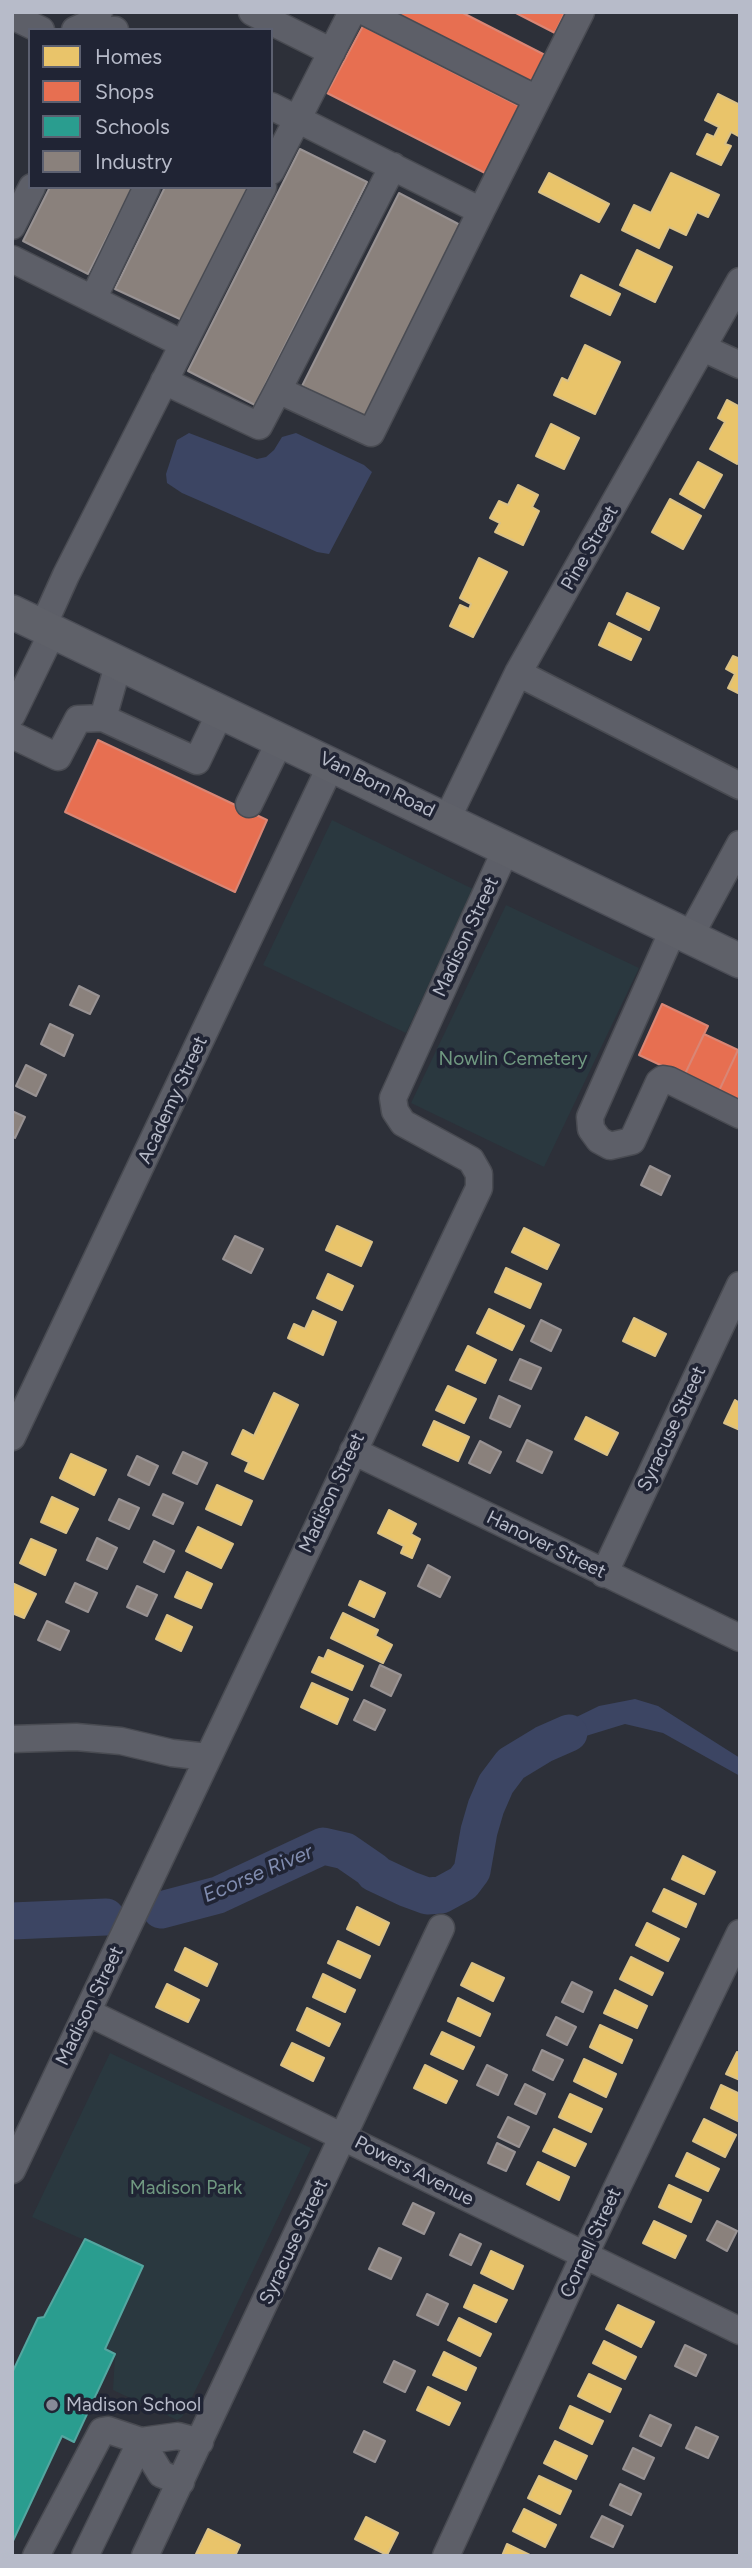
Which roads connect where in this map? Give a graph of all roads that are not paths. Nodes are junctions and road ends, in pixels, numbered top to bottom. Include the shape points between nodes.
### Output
1 (99, 12) edge
2 (252, 12) edge
3 (352, 12) edge
4 (365, 12) edge
5 (581, 12) edge
6 (12, 16) edge
7 (37, 28) edge
8 (79, 28) edge
9 (332, 52) junction
10 (537, 99) junction
11 (273, 107) edge
12 (298, 119) junction
13 (393, 166) junction
14 (273, 167) edge
15 (31, 189) edge
16 (146, 189) edge
17 (262, 189) edge
18 (481, 211) junction
19 (12, 226) edge
20 (12, 259) edge
21 (740, 281) edge
22 (93, 299) junction
23 (183, 344) junction
24 (703, 348) junction
25 (740, 365) edge
26 (164, 381) junction
27 (278, 390) junction
28 (12, 612) edge
29 (48, 629) junction
30 (119, 662) junction
31 (518, 673) junction
32 (221, 711) junction
33 (12, 715) edge
34 (103, 718) junction
35 (12, 735) edge
36 (281, 739) junction
37 (332, 763) junction
38 (740, 786) edge
39 (249, 804) dead end
40 (447, 819) junction
41 (740, 844) edge
42 (507, 848) junction
43 (682, 932) junction
44 (740, 961) edge
45 (740, 1115) edge
46 (740, 1285) edge
47 (12, 1437) edge
48 (353, 1451) junction
49 (604, 1574) junction
50 (740, 1638) edge
51 (12, 1739) edge
52 (207, 1757) junction
53 (441, 1928) dead end
54 (740, 1933) edge
55 (87, 2012) junction
56 (24, 2118) edge
57 (344, 2136) junction
58 (12, 2170) edge
59 (584, 2256) junction
60 (740, 2331) edge
61 (141, 2441) junction
62 (200, 2442) junction
63 (181, 2482) junction
64 (36, 2556) edge
65 (85, 2556) edge
66 (145, 2556) edge
67 (446, 2556) edge

1 - 8 street via 95,21
2 - 9 street
3 - 9 street
4 - 10 street
5 - 10 street
6 - 7 street
9 - 12 street
10 - 18 street
11 - 12 street
12 - 13 street
12 - 14 street
13 - 18 street
13 - 27 street
15 - 19 street
16 - 22 street
17 - 23 street
18 - 27 street via 371,433
20 - 22 street
21 - 24 street, Pine Street
22 - 23 street
23 - 26 street
24 - 25 street
24 - 31 street, Pine Street
26 - 27 street via 259,426
26 - 29 street via 66,576
28 - 29 main road, Van Born Road
29 - 30 main road, Van Born Road
29 - 33 street
30 - 32 main road, Van Born Road
30 - 34 street
31 - 38 street
31 - 40 street, Pine Street
32 - 34 street via 197,761
32 - 36 main road, Van Born Road
34 - 35 street via 78,719 58,757
36 - 37 main road, Van Born Road
36 - 39 street
37 - 40 main road, Van Born Road
37 - 47 street, Academy Street
40 - 42 main road, Van Born Road
41 - 43 street
42 - 43 main road, Van Born Road
42 - 48 street, Madison Street via 393,1097 403,1123 471,1160 479,1174 479,1188
43 - 44 main road, Van Born Road
43 - 45 street via 590,1117 592,1129 610,1146 632,1142 663,1079
46 - 49 street, Syracuse Street
48 - 49 street, Hanover Street
48 - 52 street, Madison Street
49 - 50 street, Hanover Street
51 - 52 street via 99,1739
52 - 55 street, Madison Street
53 - 57 street, Syracuse Street
54 - 59 street, Cornell Street
55 - 56 street, Madison Street
55 - 57 street, Powers Avenue
56 - 58 street, Madison Street
57 - 59 street, Powers Avenue
57 - 62 street, Syracuse Street
59 - 60 street, Powers Avenue
59 - 67 street, Cornell Street
61 - 62 street via 178,2436
61 - 63 street via 161,2474
61 - 64 street via 102,2431
61 - 65 street
62 - 63 street, Syracuse Street
63 - 66 street, Syracuse Street

